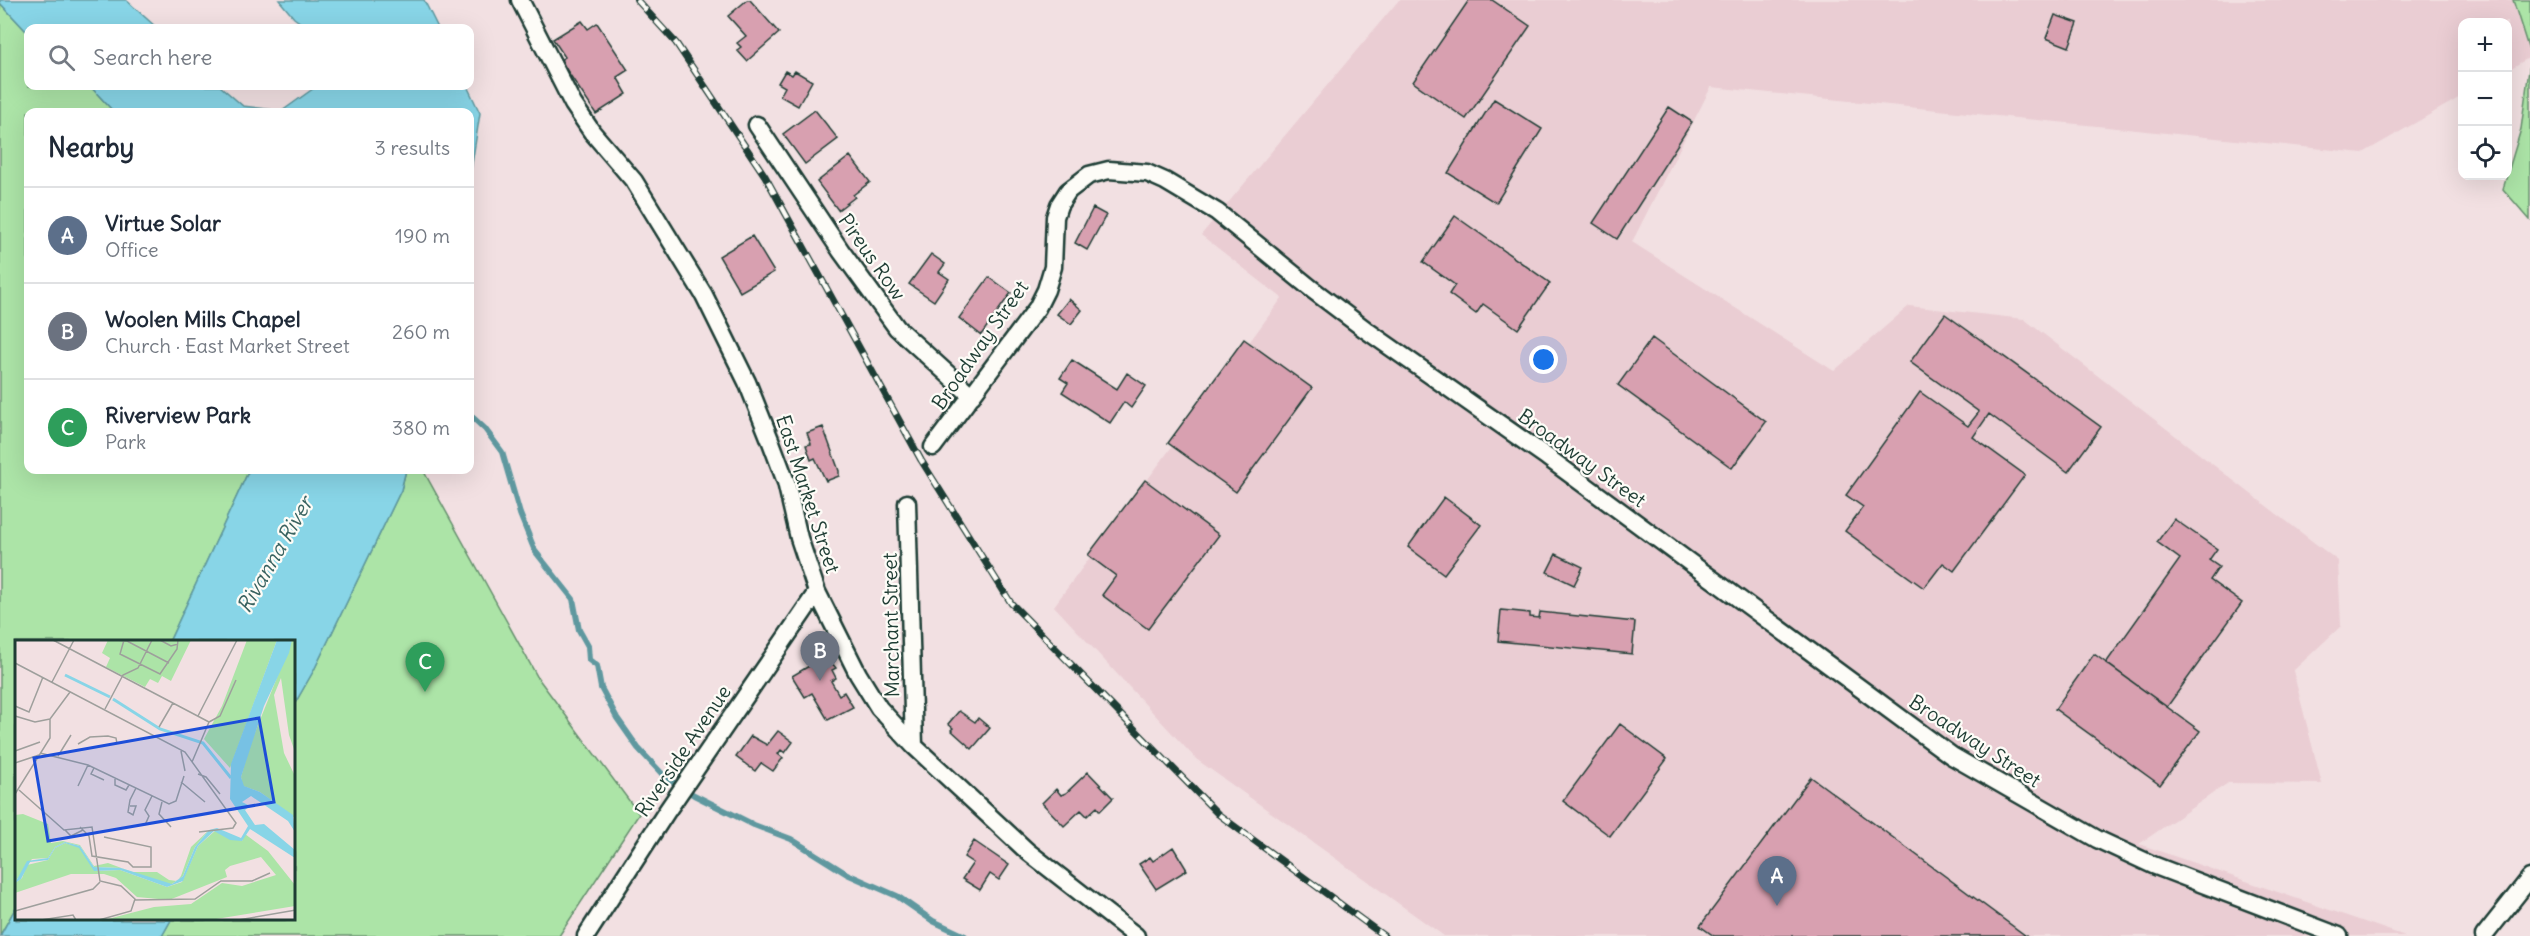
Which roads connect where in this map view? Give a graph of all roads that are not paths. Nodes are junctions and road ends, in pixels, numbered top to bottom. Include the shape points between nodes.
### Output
1 (520, 0) edge
2 (757, 125) dead end
3 (972, 396) junction
4 (933, 447) dead end
5 (907, 503) dead end
6 (817, 592) junction
7 (914, 746) junction
8 (2530, 878) edge
9 (586, 936) edge
10 (1136, 936) edge
11 (2339, 936) edge
12 (2484, 936) edge

1 - 6 street, East Market Street via 573,104 634,182 704,295 747,382 786,482
2 - 3 street, Pireus Row via 897,328
3 - 4 street, Broadway Street
3 - 11 street, Broadway Street via 1046,290 1053,267 1055,217 1068,191 1089,175 1109,170 1147,173 1217,212 1357,324 1547,457 1949,754 2020,797 2153,865
5 - 7 street, Marchant Street
6 - 7 street, East Market Street via 879,708
6 - 9 street, Riverside Avenue
7 - 10 street, East Market Street via 1027,851
8 - 12 street

